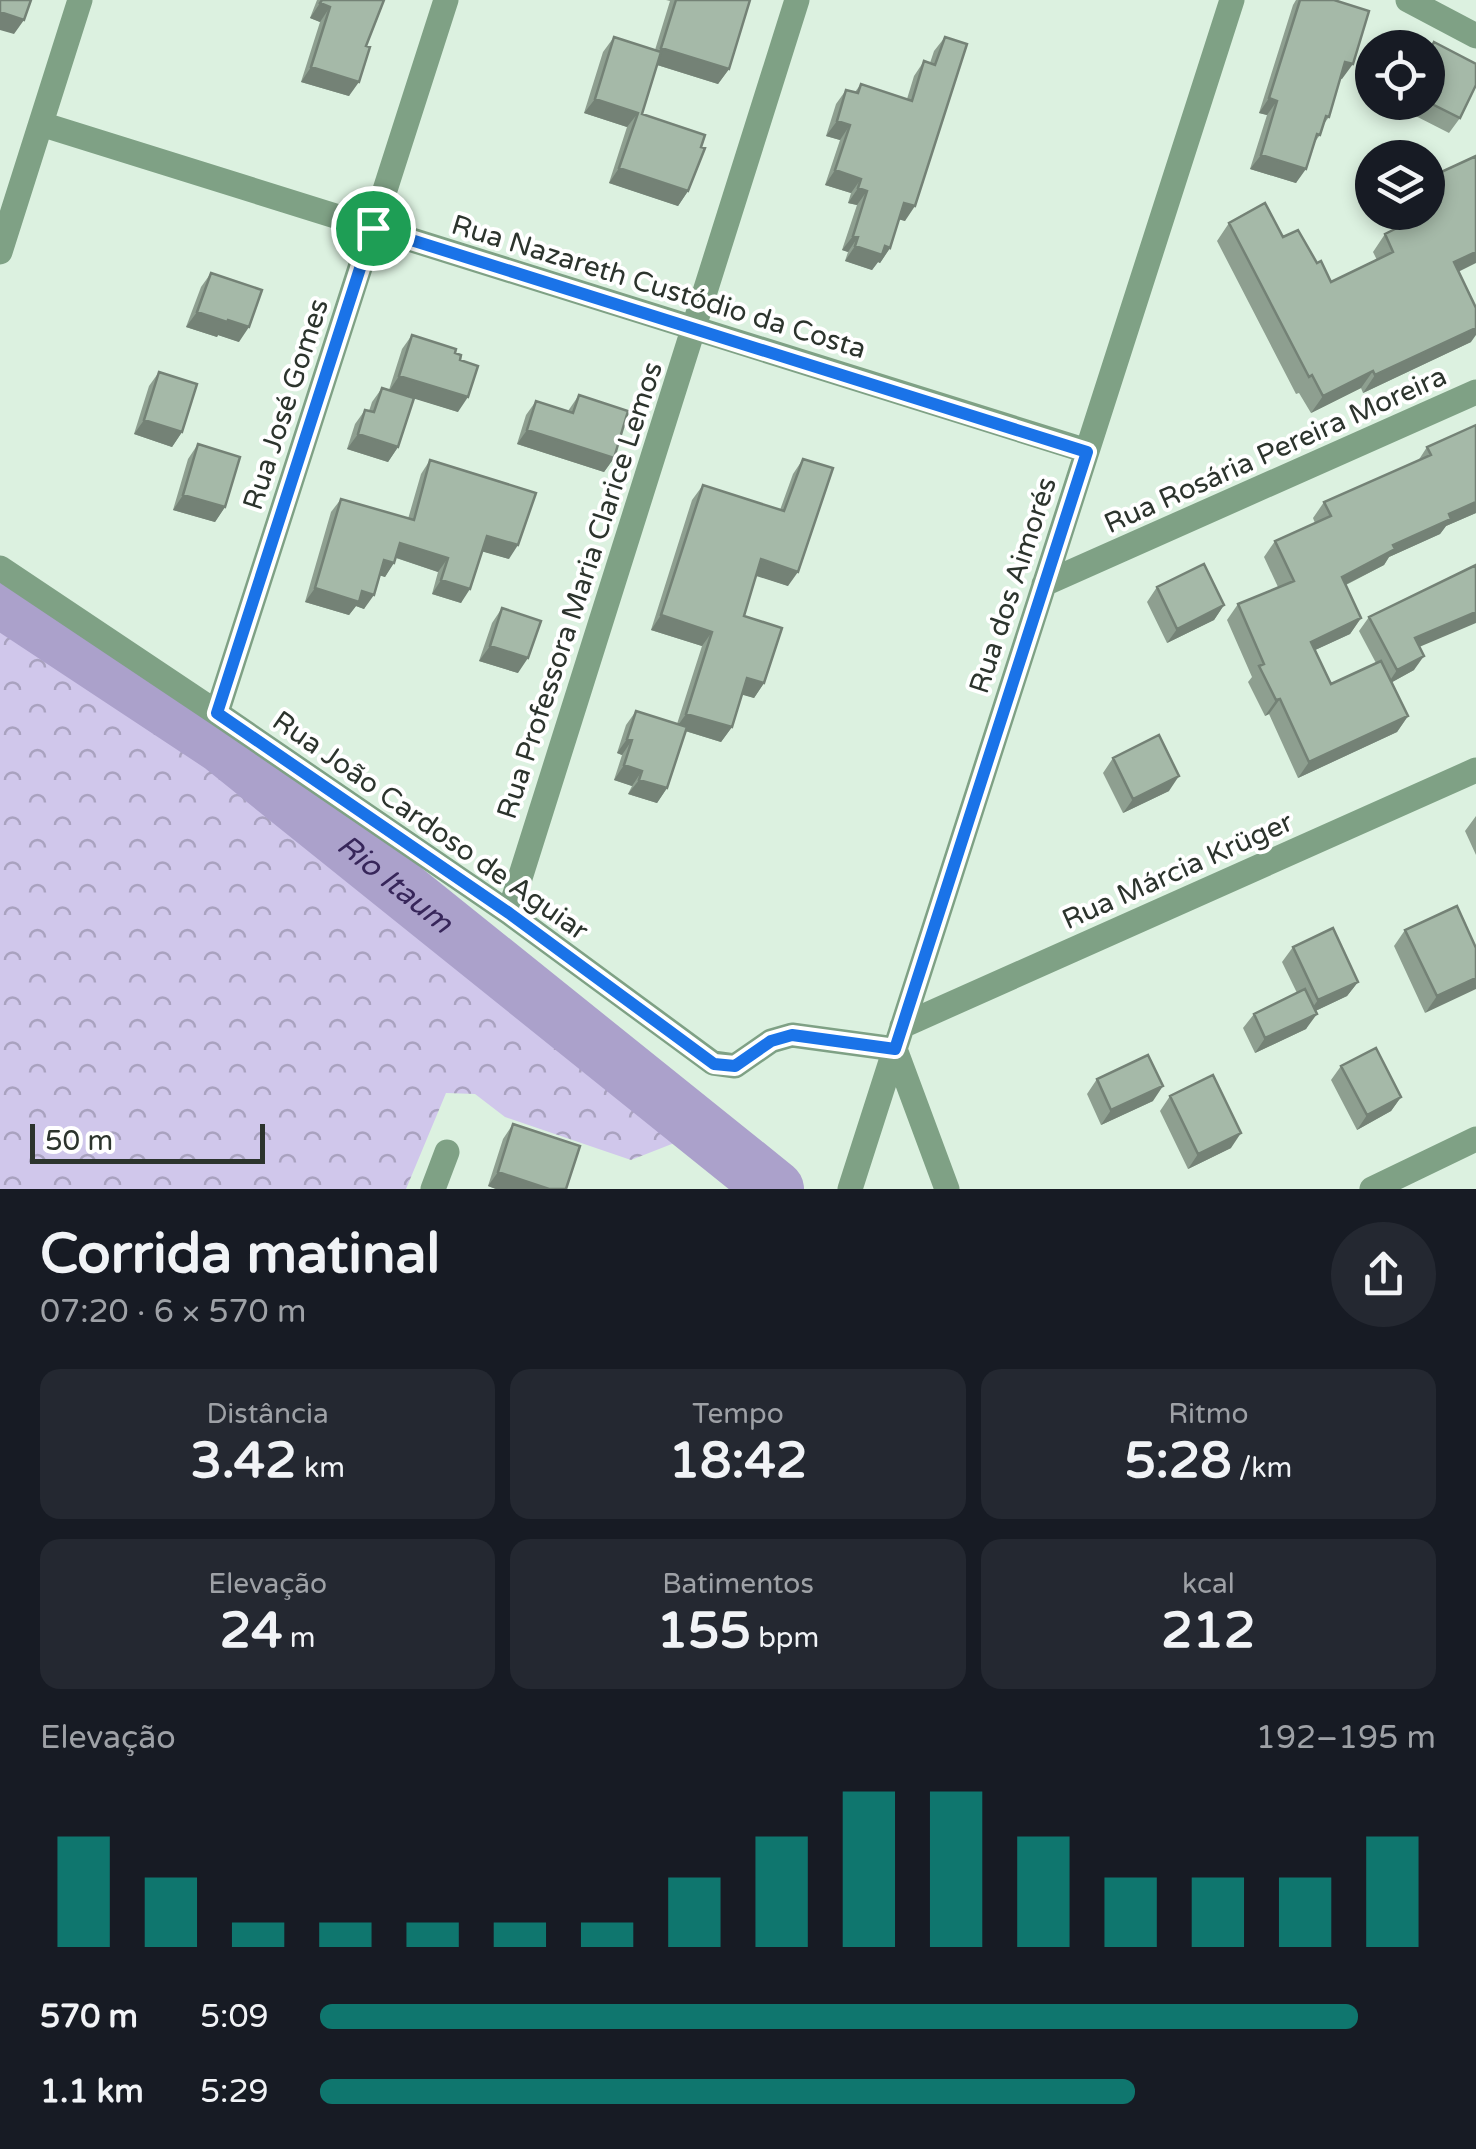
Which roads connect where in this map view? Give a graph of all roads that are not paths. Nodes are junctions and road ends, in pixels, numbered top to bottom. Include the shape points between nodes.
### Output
1 (80, 0) edge
2 (446, 0) edge
3 (797, 0) edge
4 (1232, 0) edge
5 (1408, 0) edge
6 (1476, 36) edge
7 (40, 124) junction
8 (373, 228) junction
9 (0, 252) edge
10 (693, 328) junction
11 (1476, 392) edge
12 (1087, 452) junction
13 (0, 568) edge
14 (1044, 584) junction
15 (217, 713) junction
16 (1476, 770) edge
17 (509, 913) junction
18 (899, 1037) junction
19 (1476, 1139) edge
20 (447, 1152) dead end
21 (433, 1189) edge
22 (850, 1189) edge
23 (947, 1189) edge
24 (1372, 1189) edge

1 - 7 street
2 - 8 street, Rua José Gomes
3 - 10 street, Rua Professora Maria Clarice Lemos
4 - 12 street, Rua dos Aimorés
5 - 6 street
7 - 8 street, Rua Nazareth Custódio da Costa
7 - 9 street
8 - 10 street, Rua Nazareth Custódio da Costa
8 - 15 street, Rua José Gomes
10 - 12 street, Rua Nazareth Custódio da Costa
10 - 17 street, Rua Professora Maria Clarice Lemos
11 - 14 street, Rua Rosária Pereira Moreira
12 - 14 street, Rua dos Aimorés
13 - 15 street, Rua João Cardoso de Aguiar
14 - 18 street, Rua dos Aimorés
15 - 17 street, Rua João Cardoso de Aguiar
16 - 18 street, Rua Márcia Krüger
17 - 18 street, Rua João Cardoso de Aguiar via 714,1064 735,1066 792,1035
18 - 22 street, Rua dos Aimorés
18 - 23 street
19 - 24 street
20 - 21 street

